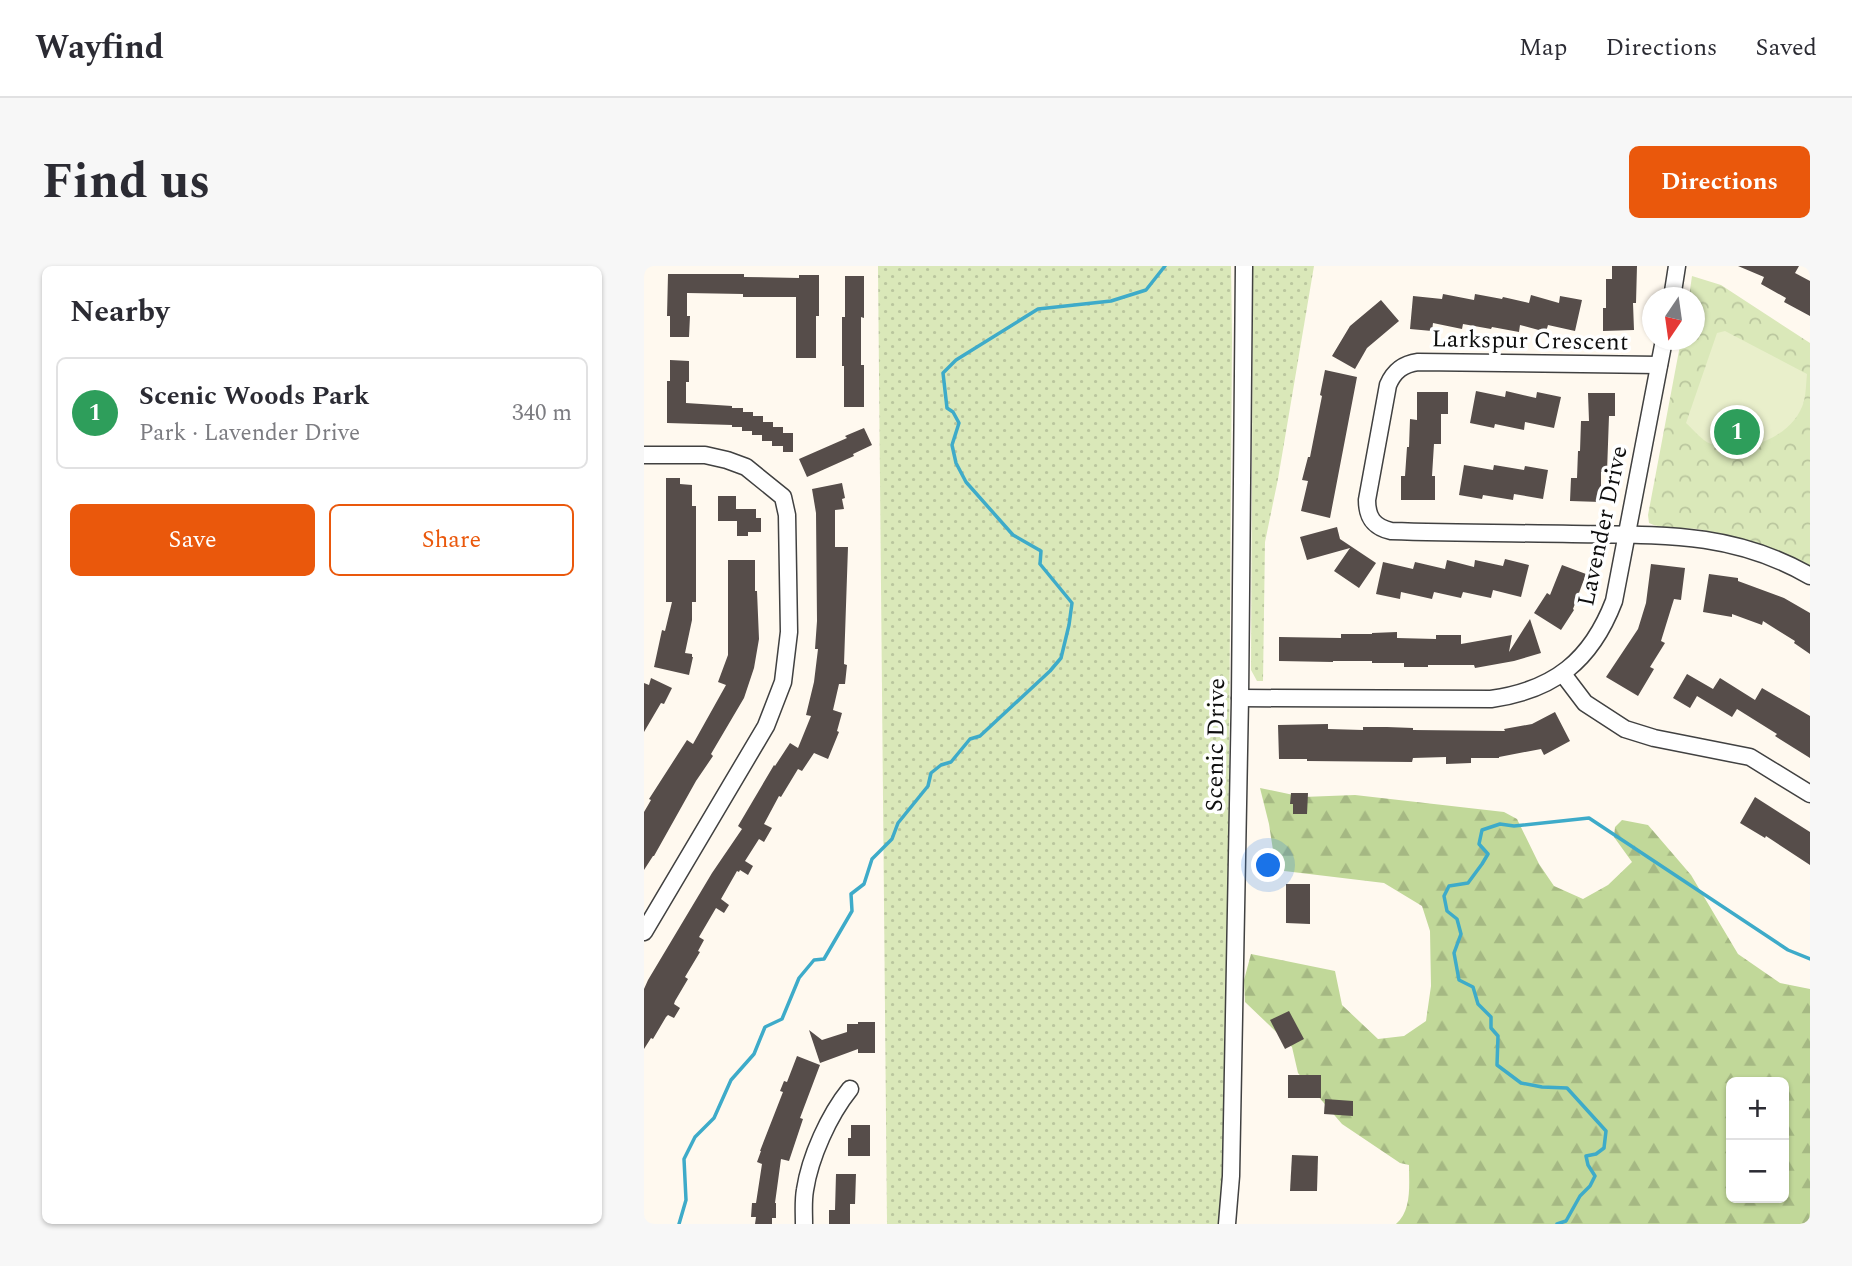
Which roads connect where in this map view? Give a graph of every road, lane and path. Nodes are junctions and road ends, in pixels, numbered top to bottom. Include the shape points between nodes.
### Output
1 (1244, 266) edge
2 (1678, 266) edge
3 (1674, 287) edge
4 (1662, 350) edge
5 (1659, 365) junction
6 (644, 455) edge
7 (1628, 534) junction
8 (1810, 576) edge
9 (1563, 674) junction
10 (1240, 698) junction
11 (1810, 794) edge
12 (644, 932) edge
13 (850, 1089) dead end
14 (804, 1224) edge
15 (1227, 1224) edge

1 - 10 street, Scenic Drive
2 - 3 street
4 - 5 street, Lavender Drive
5 - 7 street, Lavender Drive
5 - 7 street, Larkspur Crescent via 1412,363 1391,378 1377,443 1367,507 1381,529
6 - 12 street via 727,460 747,467 783,497 789,632 783,682 766,726
7 - 8 street via 1732,544 1769,555
7 - 9 street, Lavender Drive via 1608,616 1588,648
9 - 10 street, Lavender Drive via 1521,694 1491,699
9 - 11 street via 1585,703 1625,729 1750,757
10 - 15 street, Scenic Drive
13 - 14 street via 810,1166

